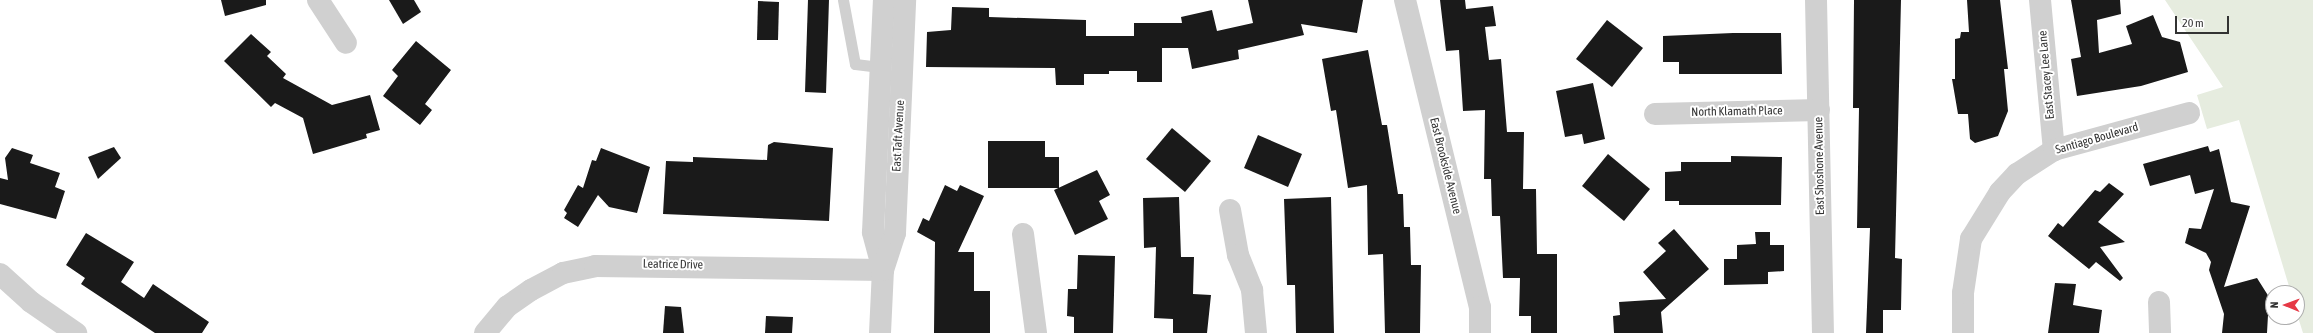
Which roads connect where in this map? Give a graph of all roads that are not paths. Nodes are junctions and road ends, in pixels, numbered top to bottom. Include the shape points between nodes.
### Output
1 (318, 0) edge
2 (843, 0) edge
3 (884, 0) edge
4 (905, 0) edge
5 (1404, 0) edge
6 (1816, 0) edge
7 (2040, 0) edge
8 (346, 43) dead end
9 (880, 67) junction
10 (1819, 110) junction
11 (2190, 113) dead end
12 (1655, 114) dead end
13 (2054, 150) junction
14 (1230, 210) dead end
15 (1023, 234) dead end
16 (883, 270) junction
17 (0, 274) edge
18 (2159, 302) dead end
19 (76, 333) edge
20 (485, 333) edge
21 (880, 333) edge
22 (1036, 333) edge
23 (1256, 333) edge
24 (1480, 333) edge
25 (1812, 333) edge
26 (1823, 333) edge
27 (1963, 333) edge
28 (2160, 333) edge

1 - 8 street
2 - 9 lane via 855,64
3 - 9 street, East Taft Avenue
4 - 16 street, East Taft Avenue via 895,233
5 - 24 street, East Brookside Avenue via 1480,307
6 - 10 street, East Shoshone Avenue
7 - 13 street, East Stacey Lee Lane
9 - 16 street, East Taft Avenue via 874,232
10 - 12 street, North Klamath Place
10 - 26 street, East Shoshone Avenue
11 - 13 street, Santiago Boulevard
13 - 27 street, Santiago Boulevard via 2017,174 2000,192 1971,239 1963,286
14 - 23 street via 1238,255 1252,290
15 - 22 street
16 - 20 street, Leatrice Drive via 595,266 563,274 531,290 508,306
16 - 21 street, East Taft Avenue
17 - 19 street via 31,302
18 - 28 street
25 - 26 street

